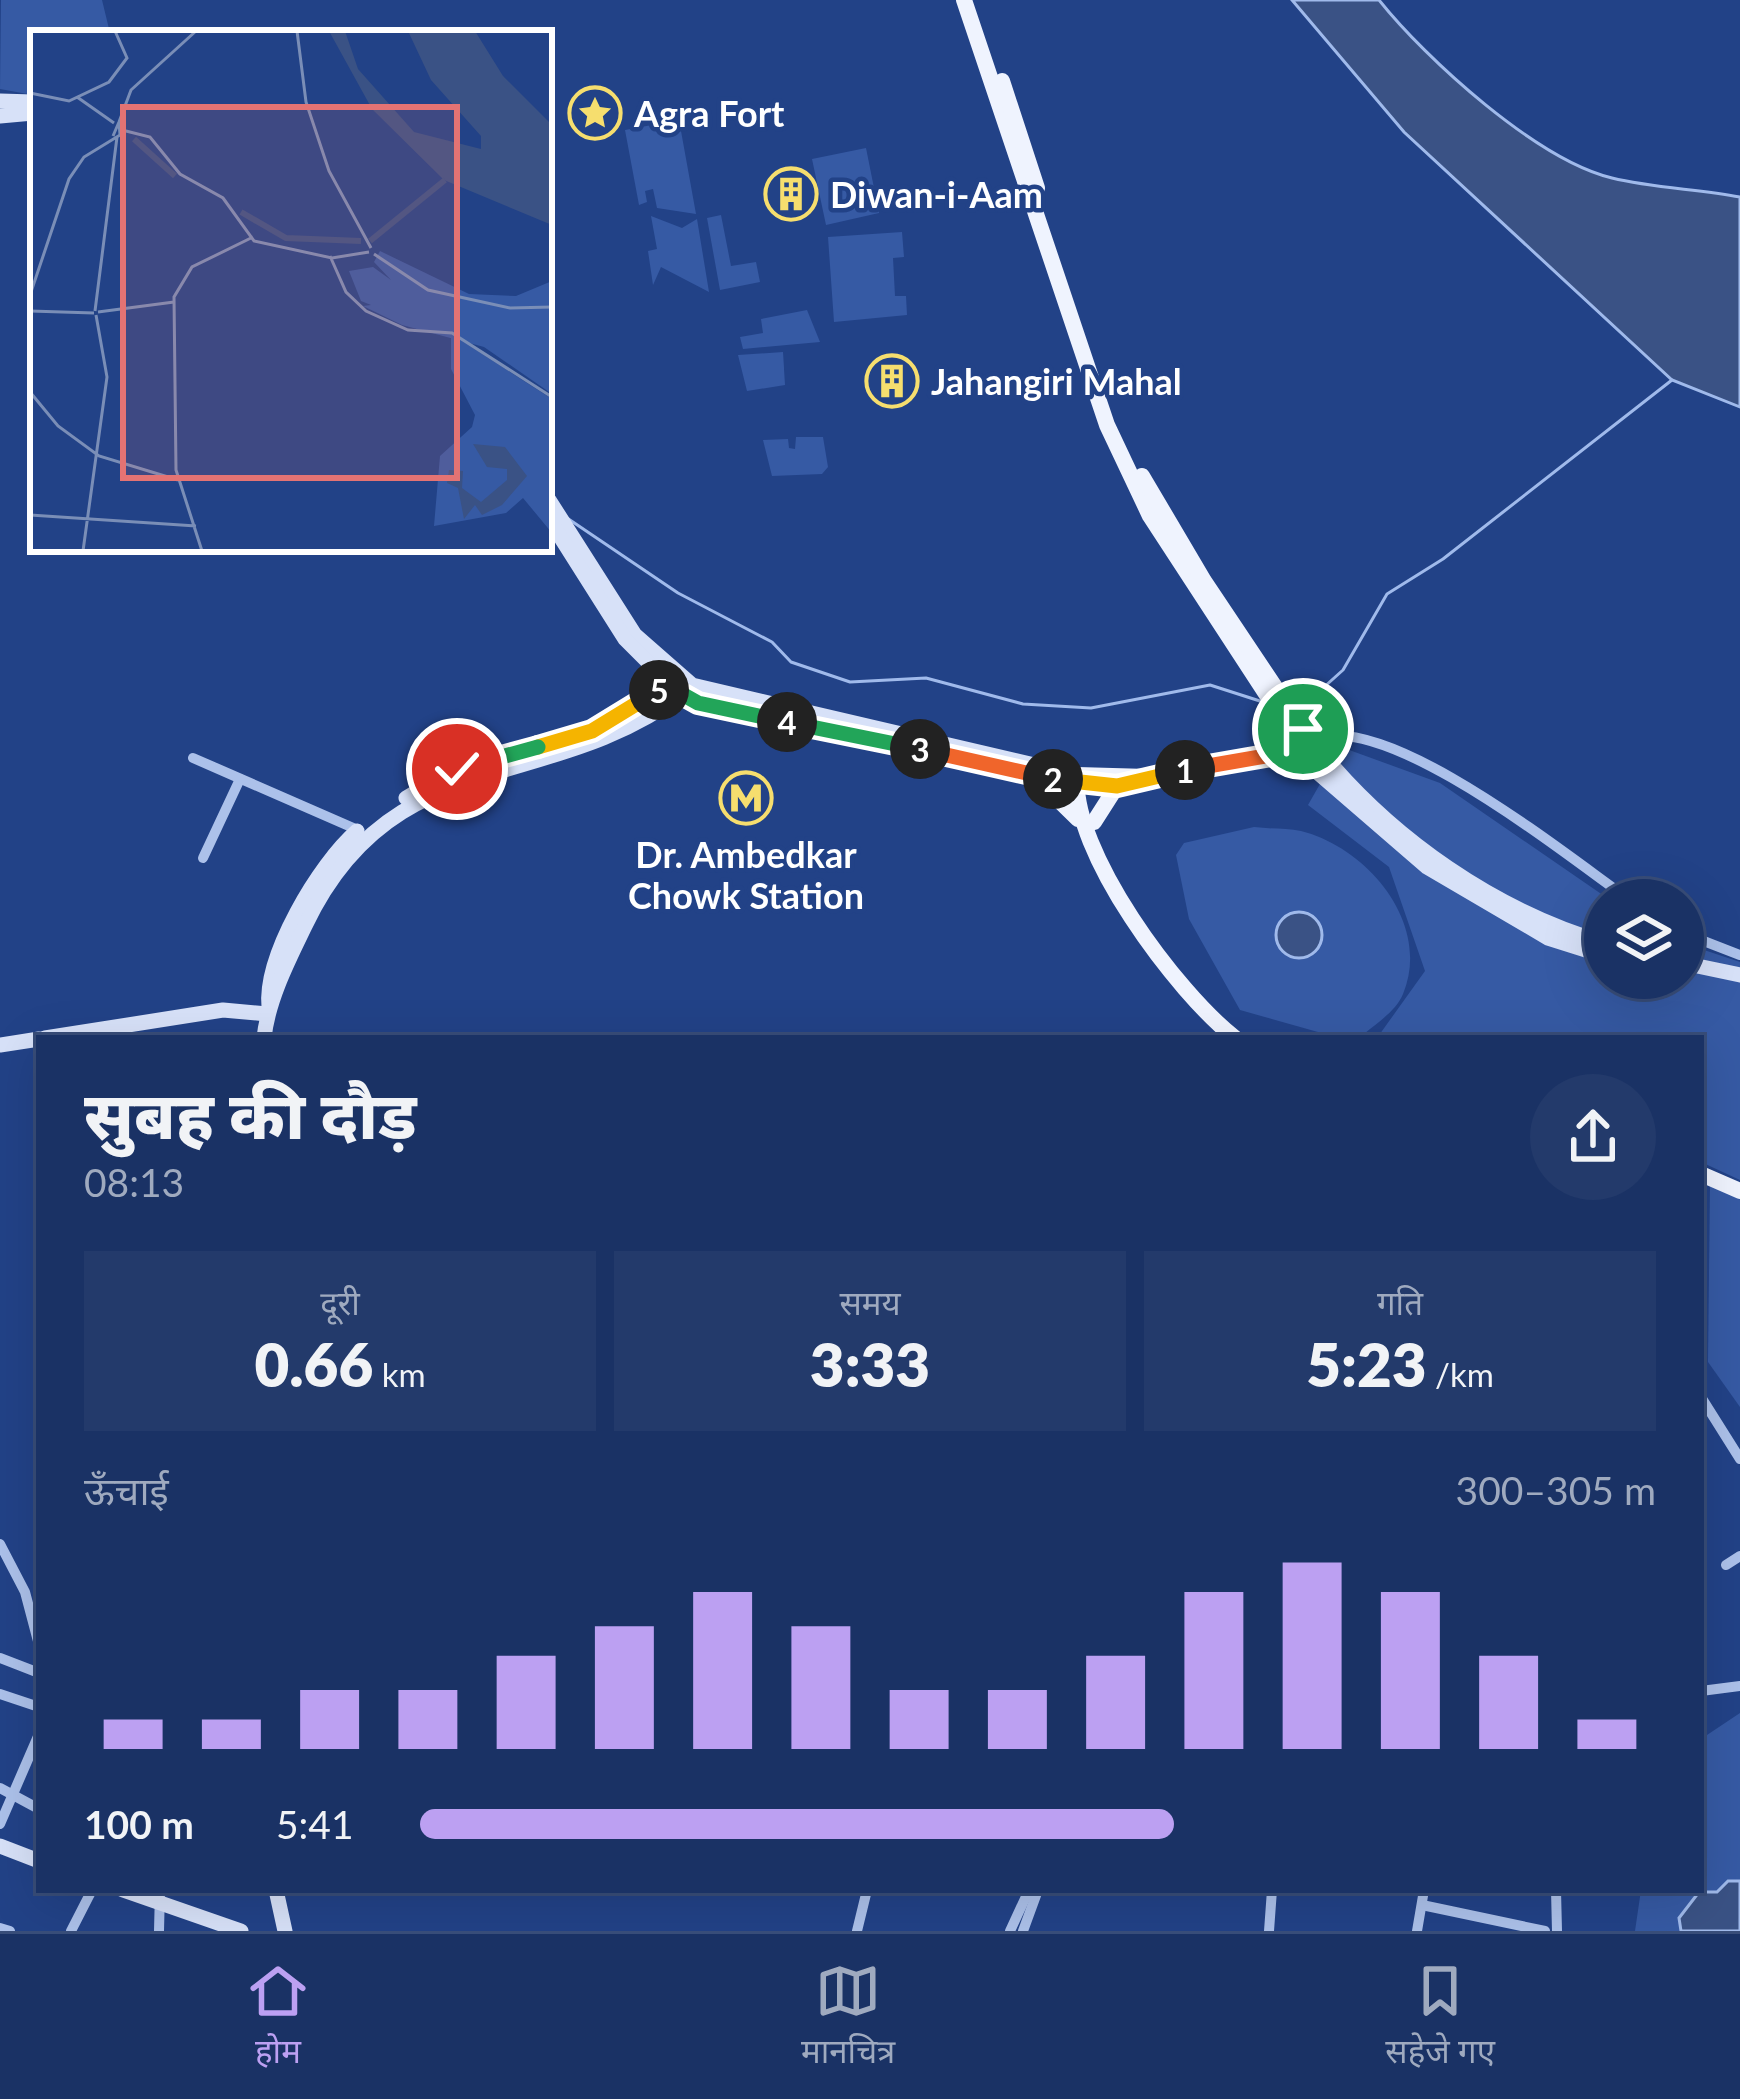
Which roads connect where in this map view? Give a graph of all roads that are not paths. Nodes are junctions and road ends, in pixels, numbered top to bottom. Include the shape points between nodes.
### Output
1 (964, 0) edge
2 (974, 0) edge
3 (0, 101) edge
4 (30, 102) edge
5 (30, 113) edge
6 (0, 116) edge
7 (557, 526) edge
8 (587, 572) junction
9 (641, 659) junction
10 (671, 681) junction
11 (1268, 689) junction
12 (687, 690) junction
13 (640, 704) junction
14 (706, 704) junction
15 (636, 723) junction
16 (1302, 734) junction
17 (1283, 753) junction
18 (193, 758) dead end
19 (1032, 774) junction
20 (1148, 777) junction
21 (240, 779) junction
22 (1083, 780) junction
23 (1117, 786) junction
24 (1088, 823) junction
25 (358, 830) junction
26 (203, 857) dead end
27 (1601, 879) edge
28 (1584, 936) edge
29 (1704, 941) edge
30 (1584, 949) edge
31 (1740, 955) edge
32 (1704, 967) edge
33 (1740, 975) edge
34 (1704, 977) edge
35 (1740, 985) edge
36 (268, 1010) junction
37 (61, 1035) edge
38 (264, 1035) edge
39 (1230, 1035) edge
40 (36, 1039) edge
41 (0, 1046) edge
42 (1704, 1175) edge
43 (1740, 1191) edge
44 (1704, 1402) edge
45 (1740, 1459) edge
46 (0, 1544) edge
47 (1740, 1556) edge
48 (1726, 1565) dead end
49 (36, 1634) edge
50 (0, 1658) edge
51 (36, 1671) edge
52 (1740, 1687) edge
53 (1704, 1691) edge
54 (0, 1694) edge
55 (36, 1706) edge
56 (36, 1741) edge
57 (0, 1788) edge
58 (13, 1796) junction
59 (36, 1808) edge
60 (0, 1824) edge
61 (0, 1846) edge
62 (36, 1860) edge
63 (90, 1893) edge
64 (276, 1893) edge
65 (866, 1893) edge
66 (1032, 1893) edge
67 (1033, 1893) edge
68 (1272, 1893) edge
69 (1424, 1893) edge
70 (1556, 1893) edge
71 (159, 1897) edge
72 (1422, 1905) junction
73 (0, 1928) edge
74 (10, 1931) edge
75 (70, 1931) edge
76 (159, 1931) edge
77 (238, 1931) edge
78 (285, 1931) edge
79 (857, 1931) edge
80 (1010, 1931) edge
81 (1022, 1931) edge
82 (1270, 1931) edge
83 (1417, 1931) edge
84 (1545, 1931) edge
85 (1557, 1931) edge

1 - 11 main road via 1107,425 1150,517
2 - 11 main road via 1110,408
3 - 4 main road
5 - 6 main road
7 - 8 main road
8 - 9 main road
8 - 10 main road
9 - 10 main road
9 - 13 main road via 647,678
10 - 12 main road
10 - 13 main road
11 - 16 main road
12 - 14 main road
12 - 15 main road
12 - 22 main road
13 - 25 main road via 592,731 457,769
14 - 15 main road
14 - 19 main road
15 - 36 main road via 453,784 379,825 329,879
16 - 17 main road
16 - 17 main road via 1291,763
16 - 27 street via 1350,736 1422,762
16 - 28 main road via 1426,852
16 - 30 main road via 1426,867 1548,938
17 - 20 main road
18 - 21 street
19 - 22 main road
19 - 24 main road
20 - 22 main road
20 - 23 main road
21 - 25 street
21 - 26 street
22 - 23 main road
22 - 24 main road
23 - 24 main road
24 - 39 main road via 1198,1008
25 - 36 main road via 293,921
29 - 31 street
32 - 33 main road
34 - 35 main road
36 - 37 main road
36 - 38 main road
40 - 41 main road
42 - 43 main road
44 - 45 street
46 - 49 street
47 - 48 street
50 - 51 street
52 - 53 street
54 - 55 street
56 - 58 street
57 - 58 street
58 - 59 street
58 - 60 street
61 - 62 main road
63 - 75 street
64 - 78 main road
65 - 79 street
66 - 80 street
67 - 81 street
68 - 82 street
69 - 72 street
70 - 85 street
71 - 76 street
71 - 77 main road
72 - 83 street
72 - 84 street
73 - 74 street

